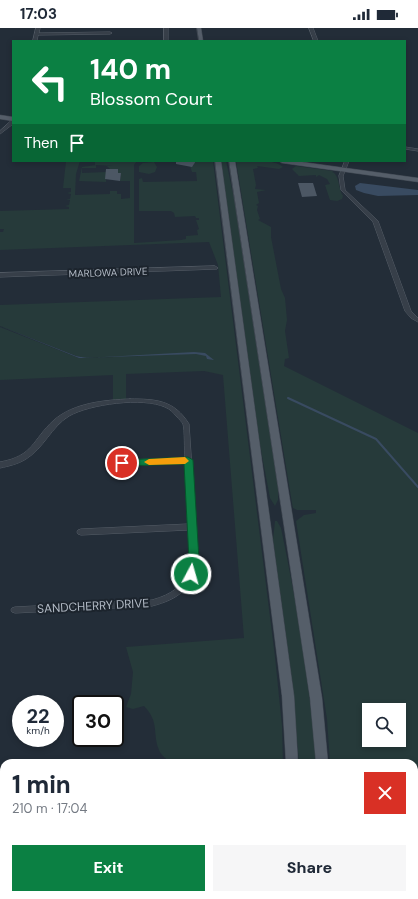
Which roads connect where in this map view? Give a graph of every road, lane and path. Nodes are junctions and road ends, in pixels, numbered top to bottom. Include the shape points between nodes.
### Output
1 (38, 28) edge
2 (166, 28) edge
3 (199, 28) edge
4 (310, 28) edge
5 (110, 32) edge
6 (37, 34) junction
7 (35, 40) edge
8 (166, 40) edge
9 (201, 40) edge
10 (316, 40) edge
11 (0, 117) edge
12 (12, 120) edge
13 (12, 121) edge
14 (0, 133) edge
15 (406, 148) edge
16 (418, 150) edge
17 (218, 162) edge
18 (232, 162) edge
19 (289, 162) edge
20 (347, 162) edge
21 (344, 170) junction
22 (418, 180) edge
23 (215, 268) dead end
24 (0, 275) edge
25 (418, 320) edge
26 (188, 460) junction
27 (122, 463) dead end
28 (0, 465) edge
29 (192, 527) junction
30 (80, 532) dead end
31 (15, 610) dead end
32 (292, 759) edge
33 (322, 759) edge

1 - 6 street
2 - 8 street
3 - 9 main road
4 - 10 street
5 - 6 street
6 - 7 street
11 - 12 main road
13 - 14 street
15 - 16 street
17 - 32 main road via 284,664
18 - 33 main road via 316,698
19 - 21 main road
20 - 21 street
21 - 22 main road
21 - 25 street via 341,176 344,192 374,221 408,311
23 - 24 street, MARLOWA DRIVE
26 - 27 street
26 - 28 street via 186,424 176,411 162,404 100,403 70,412 58,421 28,455
26 - 29 street
29 - 30 street
29 - 31 street, SANDCHERRY DRIVE via 193,569 184,586 169,598 152,603

